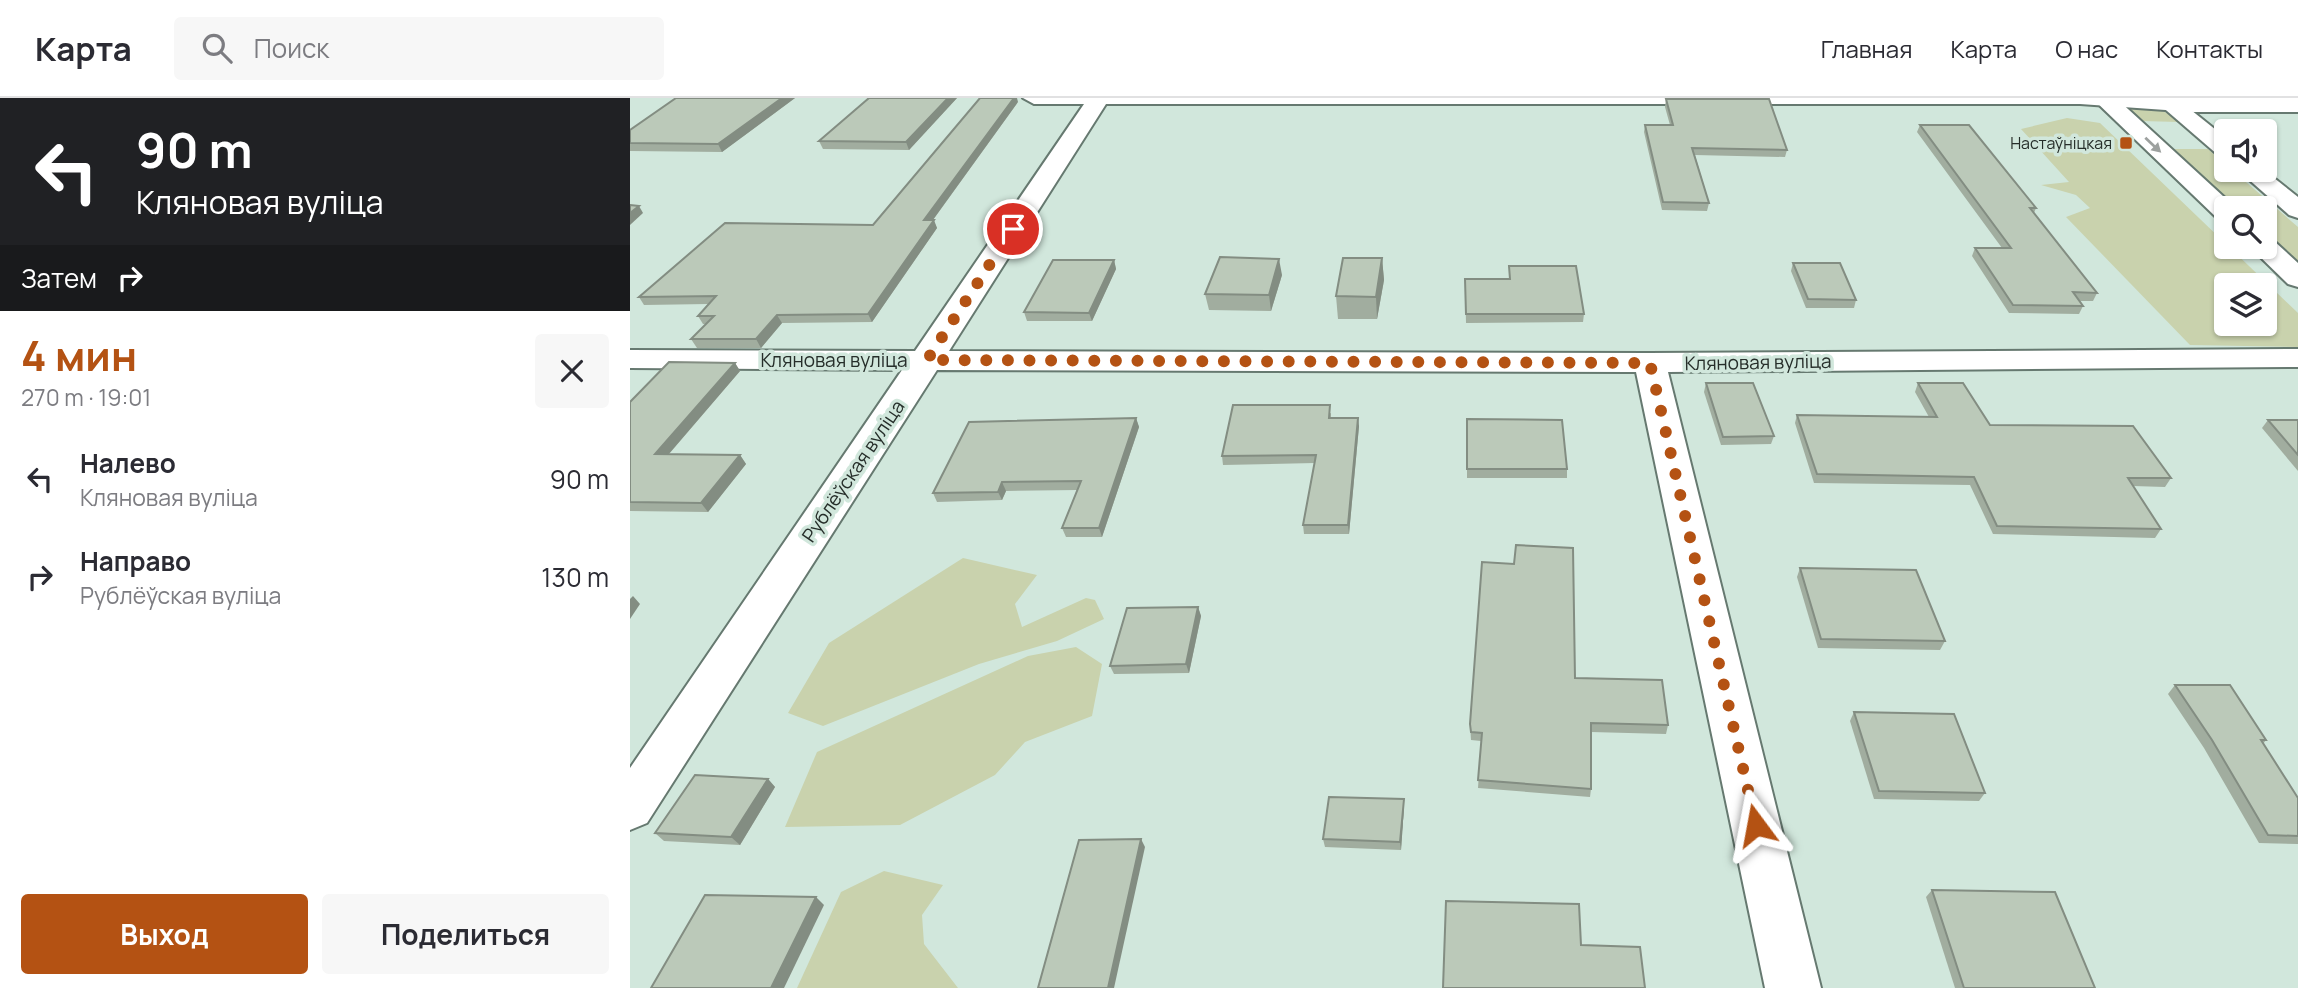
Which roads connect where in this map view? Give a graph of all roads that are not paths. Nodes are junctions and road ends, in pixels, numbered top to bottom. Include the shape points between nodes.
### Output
1 (1034, 98) edge
2 (1098, 98) edge
3 (1595, 98) edge
4 (2104, 99) edge
5 (2166, 100) edge
6 (2298, 106) edge
7 (2214, 140) edge
8 (2265, 182) edge
9 (2214, 201) edge
10 (2298, 209) edge
11 (2277, 259) edge
12 (2298, 278) edge
13 (2298, 358) edge
14 (630, 359) edge
15 (927, 360) junction
16 (1650, 363) junction
17 (630, 808) edge
18 (1793, 988) edge

1 - 2 street
2 - 3 street
2 - 15 street, Рублёўская вуліца
3 - 4 street
4 - 5 street
4 -> 9 street
5 - 6 street
5 - 7 street
8 - 10 street
11 - 12 street
13 - 16 street, Кляновая вуліца
14 - 15 street, Кляновая вуліца
15 - 16 street, Кляновая вуліца
15 - 17 street, Рублёўская вуліца
16 - 18 street

